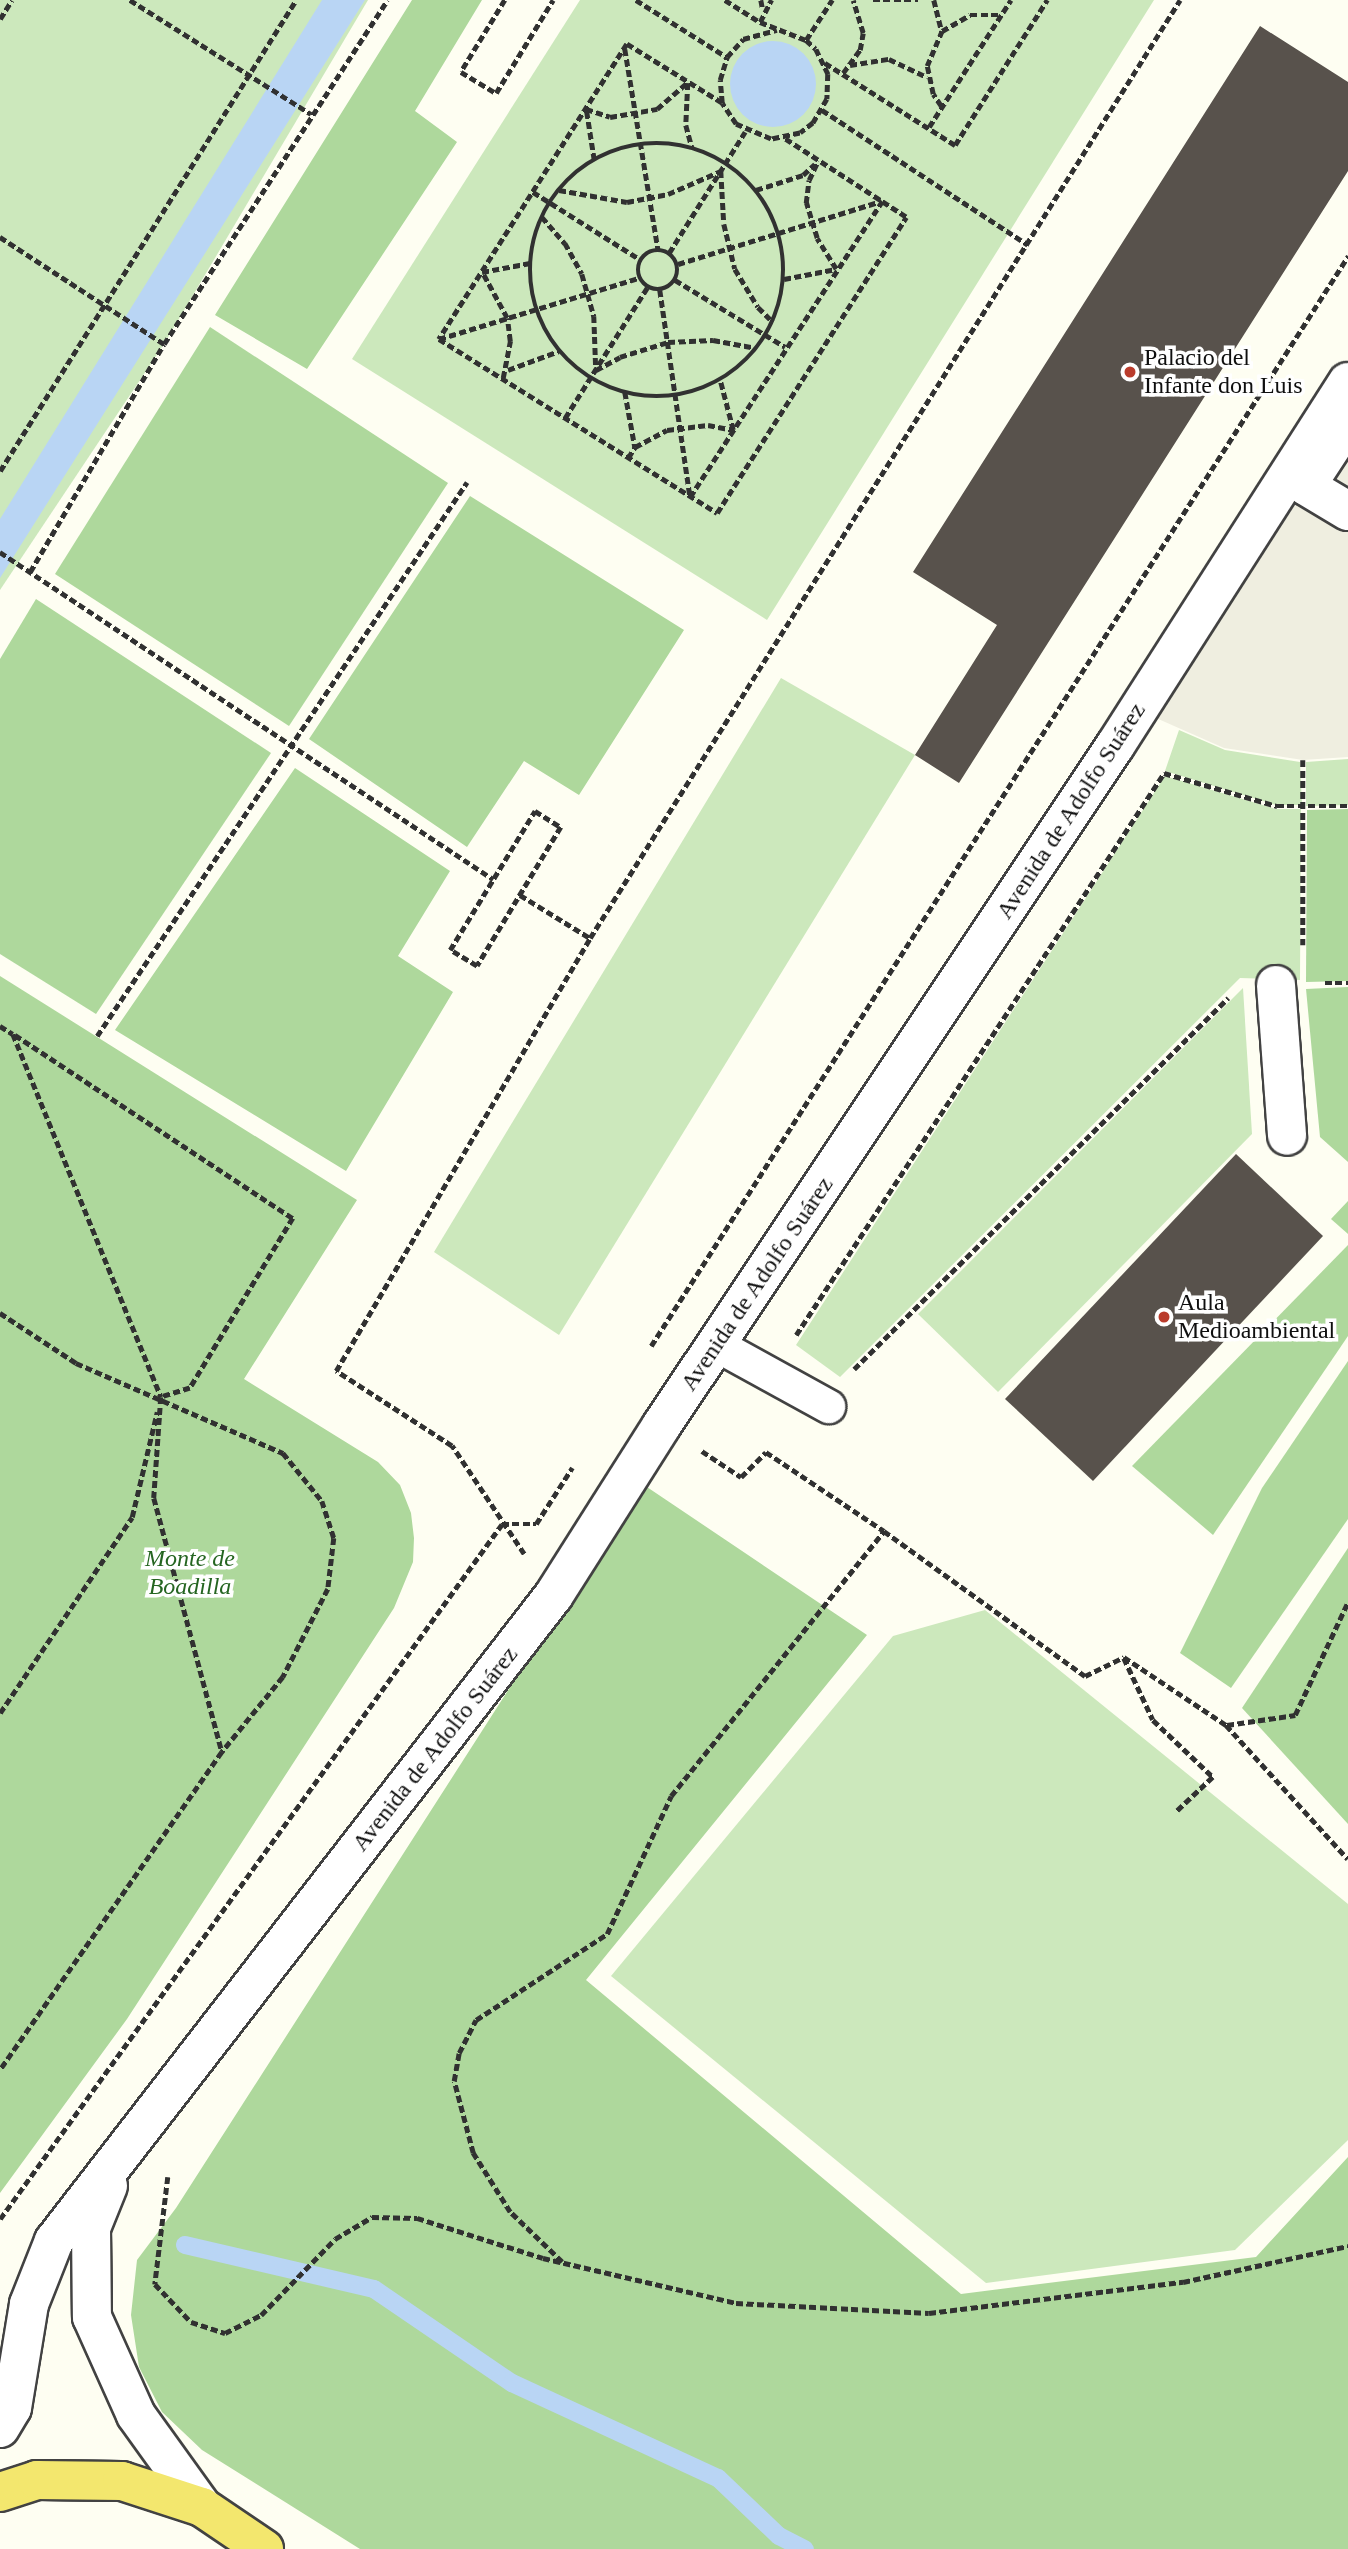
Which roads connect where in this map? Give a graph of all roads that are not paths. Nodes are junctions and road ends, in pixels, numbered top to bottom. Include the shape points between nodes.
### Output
1 (1348, 382) edge
2 (1348, 431) edge
3 (1348, 510) edge
4 (1289, 984) road end
5 (1287, 1136) dead end
6 (717, 1345) junction
7 (828, 1406) dead end
8 (121, 2153) junction
9 (0, 2428) edge
10 (0, 2491) edge
11 (202, 2507) junction
12 (264, 2549) edge

1 - 6 street, Avenida de Adolfo Suárez via 1115,746
2 - 3 street via 1344,428 1306,486
4 - 5 street
6 - 7 lane
6 - 8 street, Avenida de Adolfo Suárez via 554,1595
8 - 9 street, Avenida de Adolfo Suárez via 54,2241 29,2304 12,2408
8 - 11 street, Avenida de Adolfo Suárez via 91,2228 92,2317 136,2415
10 - 11 main road via 37,2480 122,2481
11 - 12 main road

